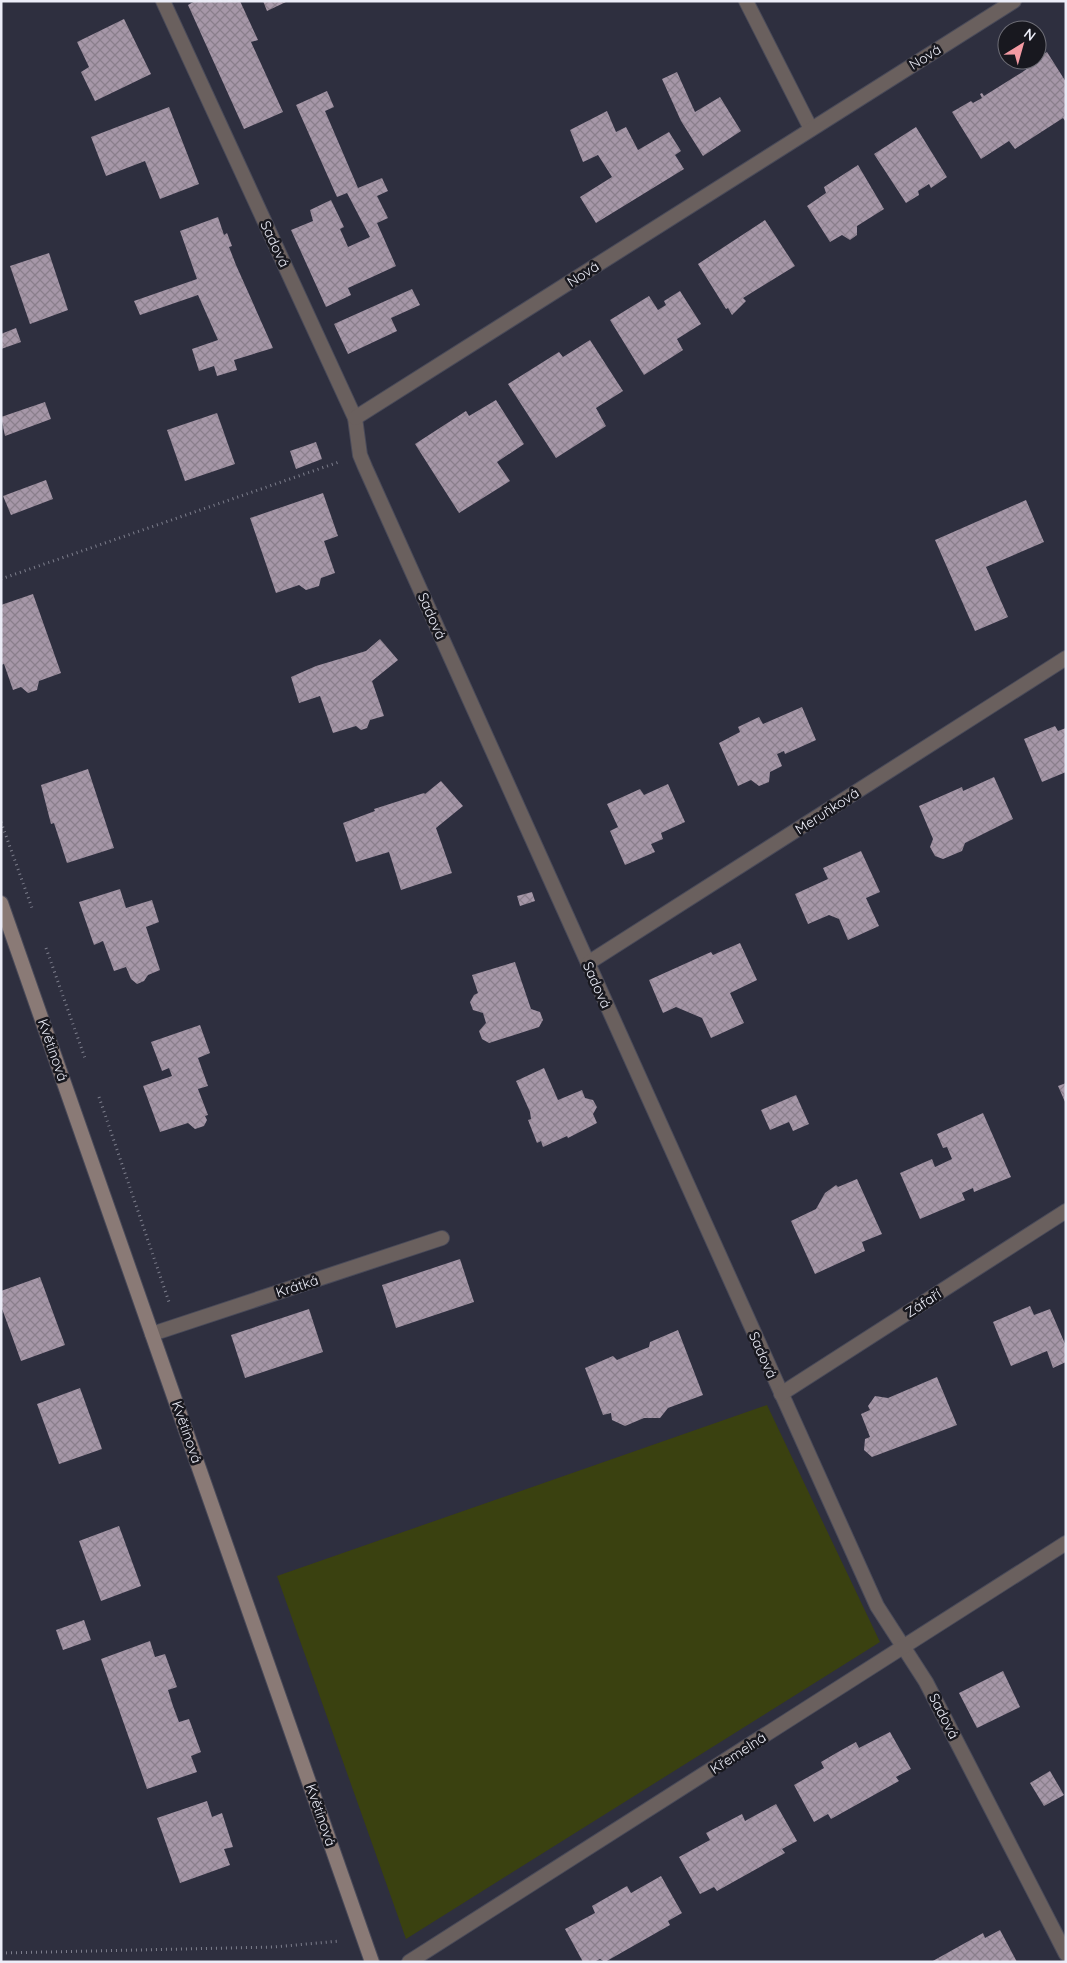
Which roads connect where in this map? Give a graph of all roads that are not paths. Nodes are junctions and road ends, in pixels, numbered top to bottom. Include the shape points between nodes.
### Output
1 (163, 1) edge
2 (746, 1) edge
3 (1014, 1) edge
4 (811, 130) junction
5 (355, 418) junction
6 (1066, 658) edge
7 (1, 904) edge
8 (588, 963) junction
9 (1066, 1212) edge
10 (442, 1238) dead end
11 (152, 1334) junction
12 (781, 1394) junction
13 (1066, 1543) edge
14 (904, 1647) junction
15 (1066, 1954) edge
16 (372, 1962) edge
17 (409, 1962) edge

1 - 5 street, Sadová
2 - 4 street
3 - 4 street, Nová
4 - 5 street, Nová
5 - 8 street, Sadová via 360,455
6 - 8 street, Meruňková
7 - 11 main road, Květinová
8 - 12 street, Sadová
9 - 12 street, Záfaří
10 - 11 street, Krátká
11 - 16 main road, Květinová
12 - 14 street, Sadová via 877,1606
13 - 14 street, Křemelná
14 - 15 street, Sadová via 926,1682
14 - 17 street, Křemelná

